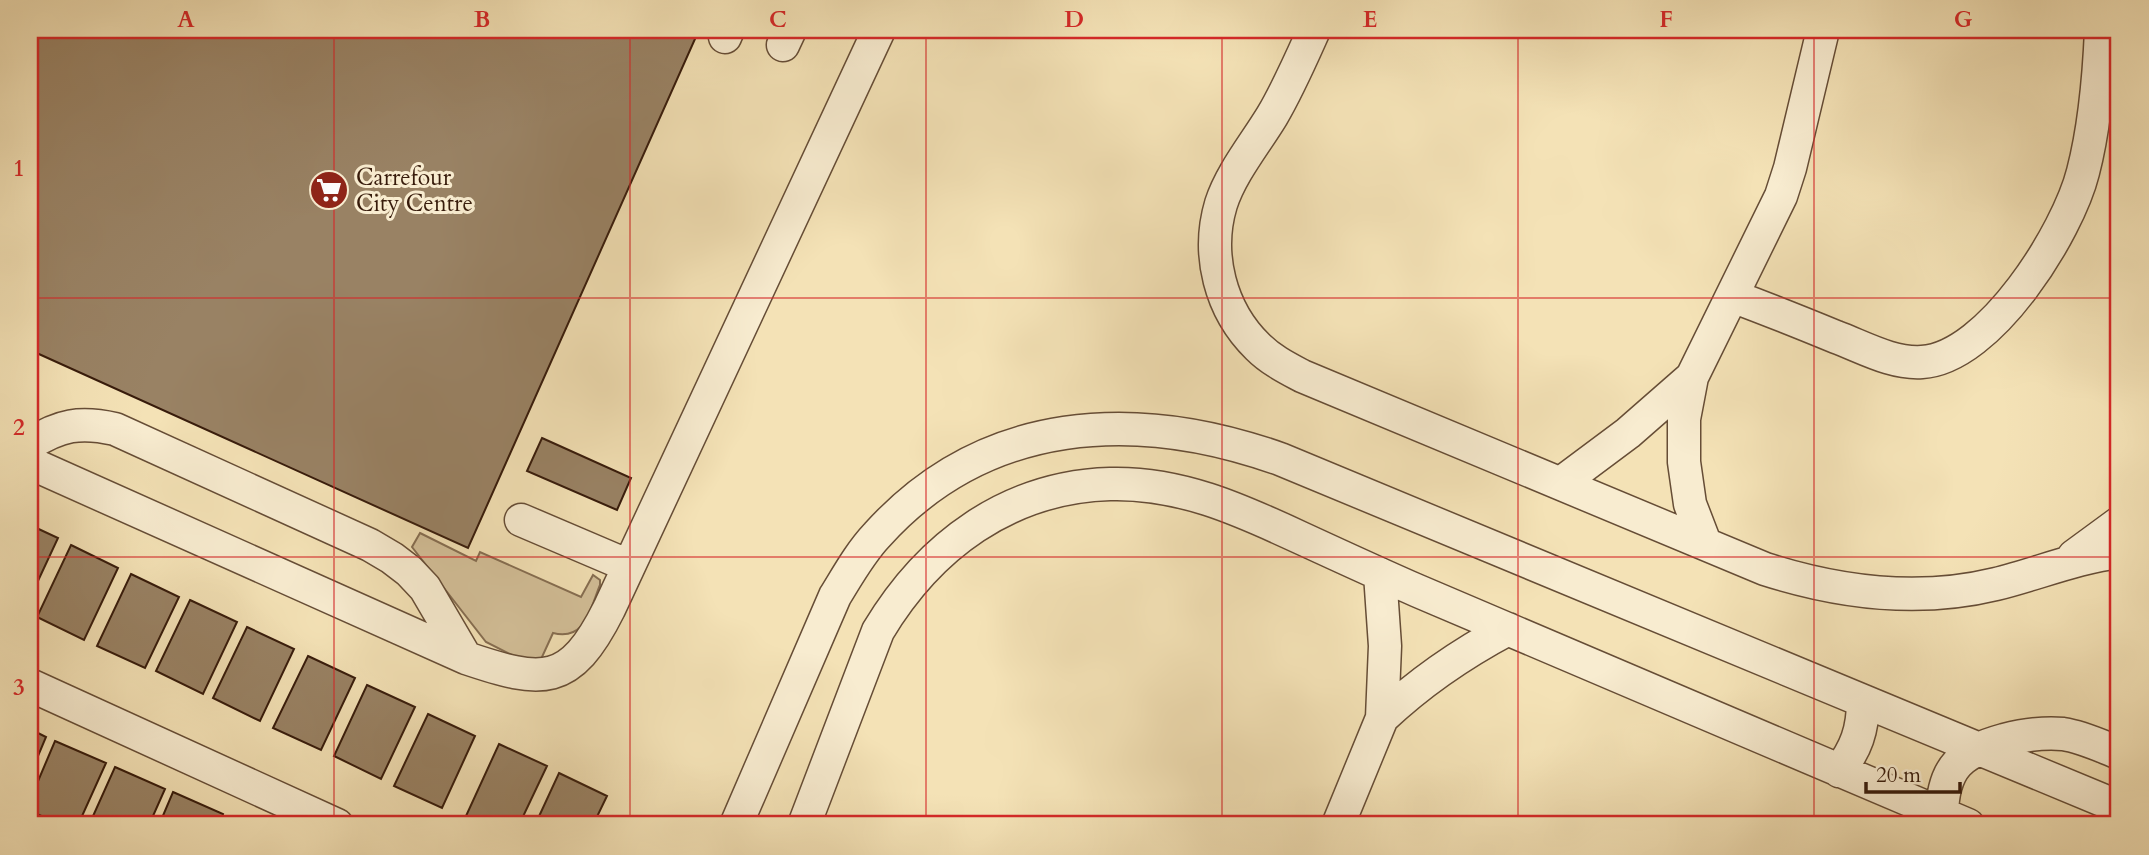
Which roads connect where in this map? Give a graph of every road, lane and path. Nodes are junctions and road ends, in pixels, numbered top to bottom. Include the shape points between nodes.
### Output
1 (879, 30) edge
2 (1314, 30) edge
3 (1823, 30) edge
4 (2101, 30) edge
5 (1732, 296) junction
6 (1692, 377) junction
7 (30, 444) edge
8 (30, 463) edge
9 (1561, 483) junction
10 (521, 520) dead end
11 (2119, 523) edge
12 (1705, 543) junction
13 (2119, 552) edge
14 (2065, 563) junction
15 (629, 566) junction
16 (1380, 575) junction
17 (1508, 629) junction
18 (466, 658) junction
19 (30, 685) edge
20 (1863, 702) junction
21 (1382, 718) junction
22 (1976, 748) junction
23 (2119, 753) edge
24 (1839, 771) junction
25 (2119, 807) edge
26 (1955, 820) edge
27 (337, 825) edge
28 (736, 825) edge
29 (804, 825) edge
30 (1338, 825) edge

1 - 15 street
2 - 9 street via 1222,203 1215,255 1228,305 1241,328 1279,364
3 - 5 street via 1787,177
4 - 5 street via 2094,120 2069,211 2026,283 1968,345 1938,360 1903,361
5 - 6 street
6 - 9 street
6 - 12 street via 1684,419 1684,462 1690,503
7 - 18 street via 68,426 92,424 115,429 370,545 409,571 425,588
8 - 18 street
9 - 12 street
10 - 15 street
11 - 14 street
12 - 14 street via 1802,580 1877,593 1992,586
13 - 14 street
15 - 18 street via 591,641 566,667 536,676
16 - 17 street
16 - 21 street via 1385,646
16 - 29 street via 1233,507 1172,489 1108,484 1077,487 1016,505 961,536 894,604 866,660
17 - 21 street via 1441,668
17 - 24 street
19 - 27 street
20 - 22 street
20 - 24 street via 1859,739
20 - 28 street via 1243,446 1165,430 1087,430 1021,442 960,468 902,509 876,536 835,596
21 - 30 street
22 - 23 street via 2047,733 2079,737
22 - 25 street
22 - 26 street via 1960,760 1942,795
24 - 26 street

